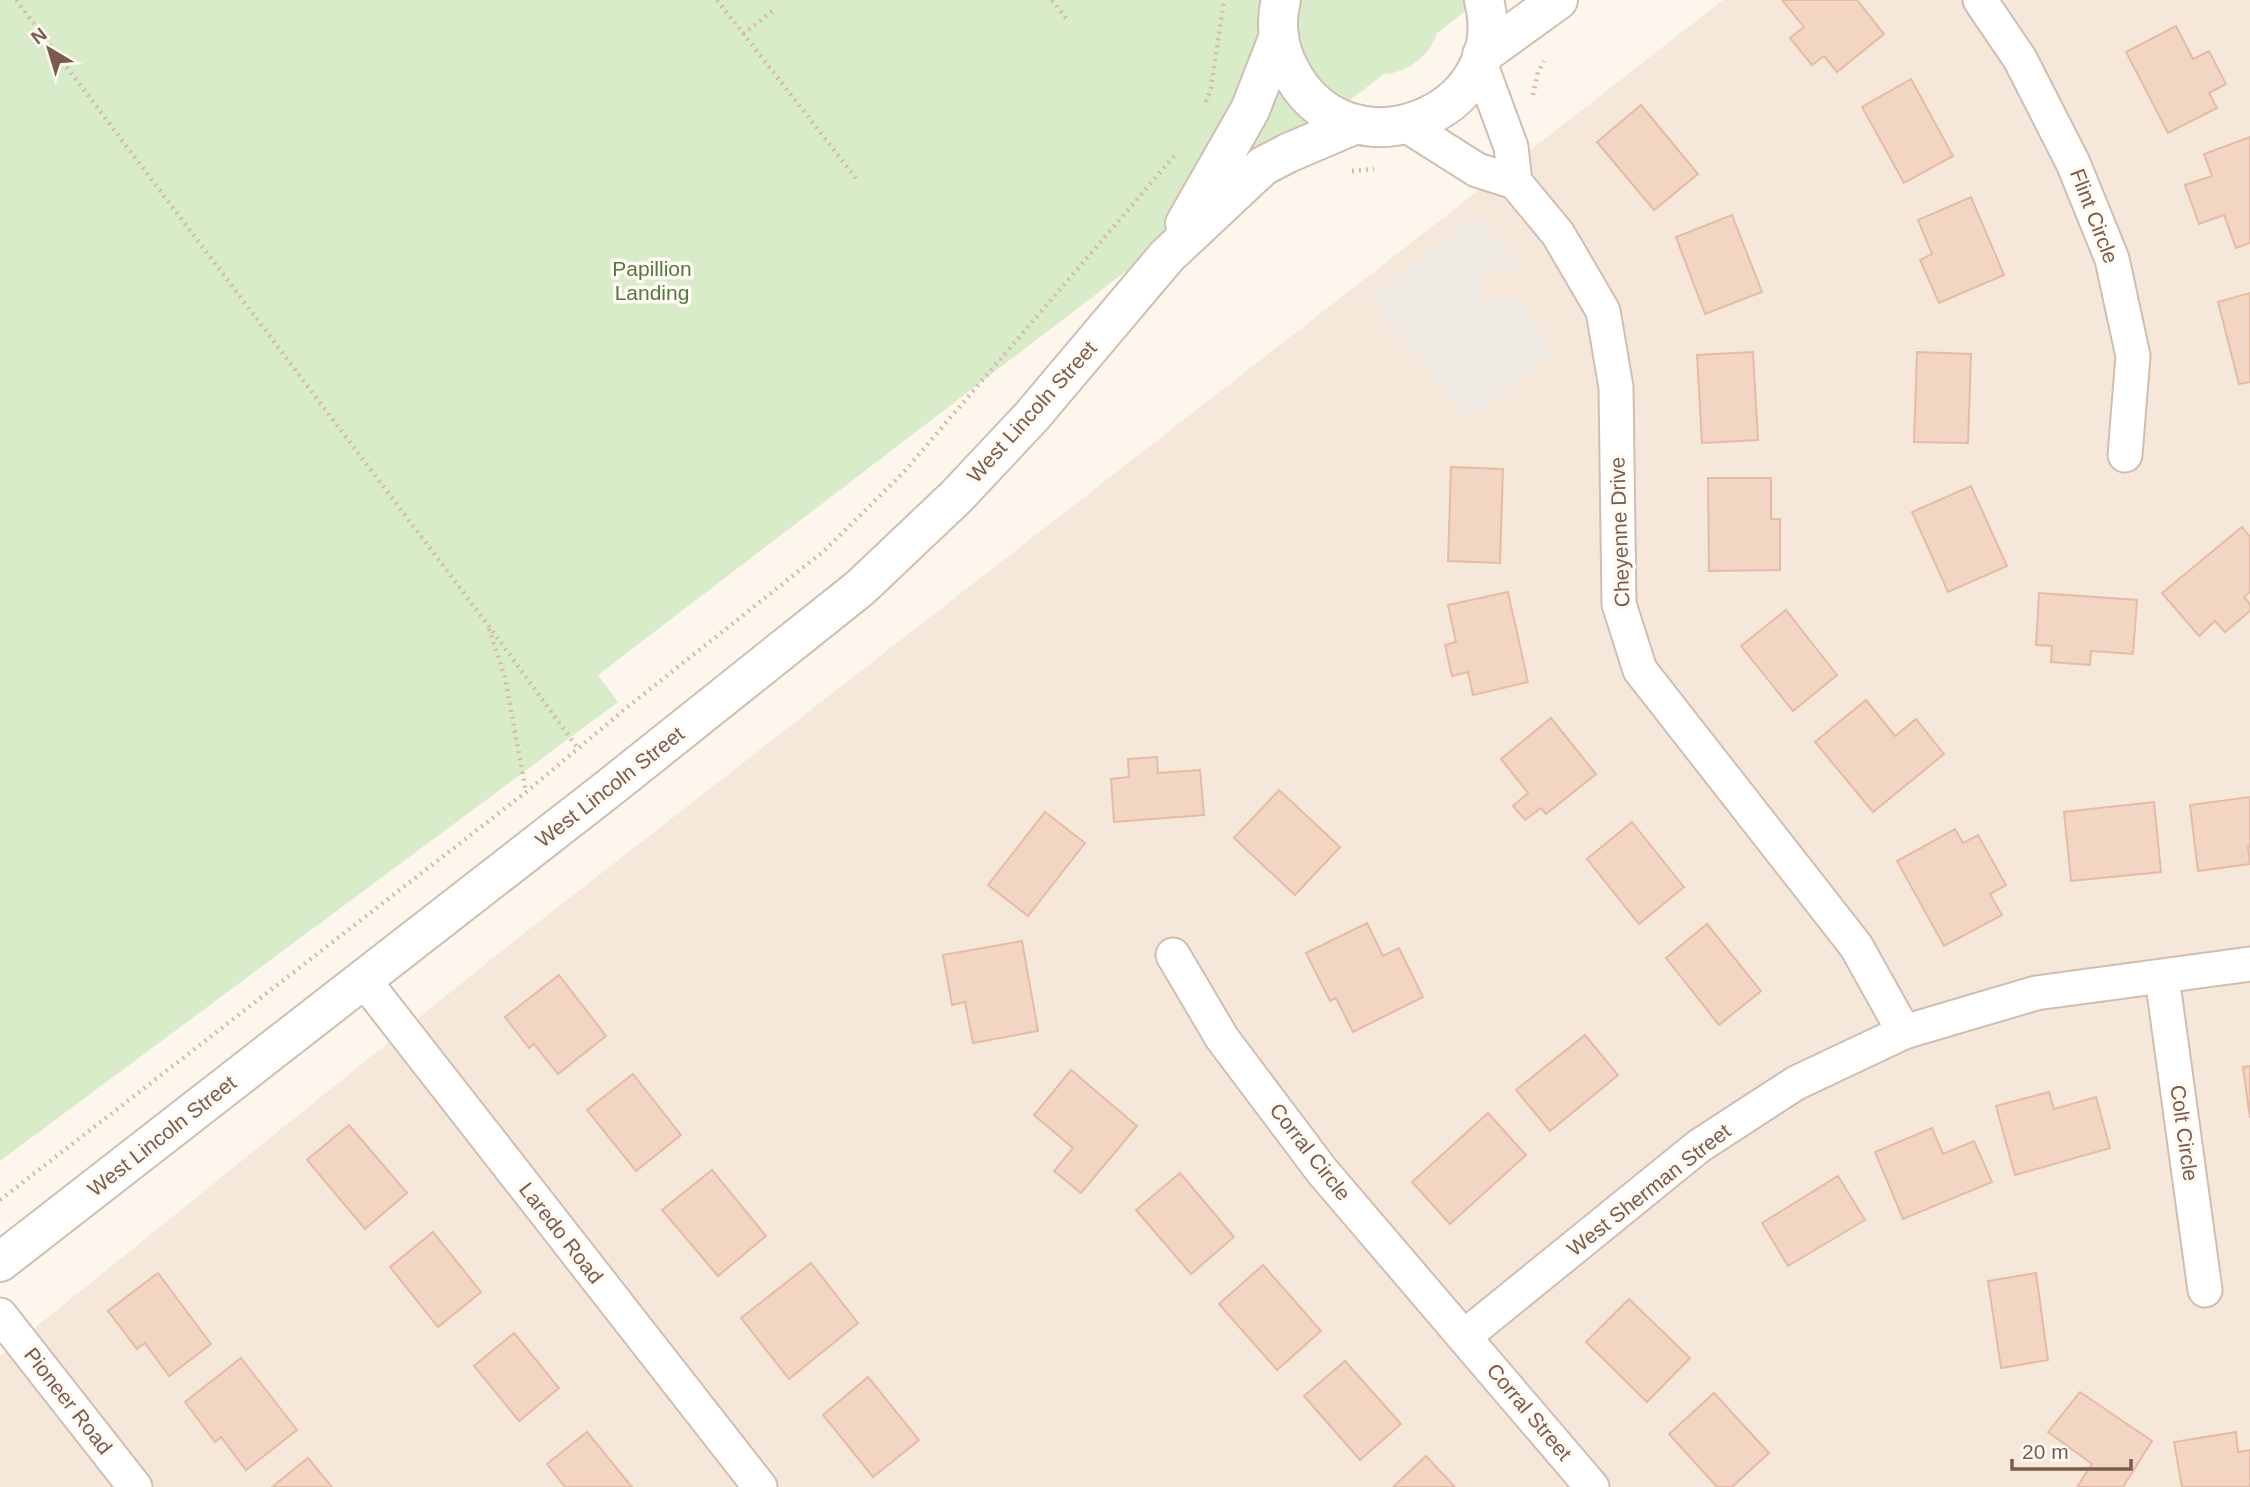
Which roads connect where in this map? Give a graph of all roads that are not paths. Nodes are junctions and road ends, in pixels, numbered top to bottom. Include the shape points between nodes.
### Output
1 (1484, 0) edge
2 (1559, 0) edge
3 (1980, 0) edge
4 (1280, 18) edge
5 (1481, 59) junction
6 (1356, 124) junction
7 (1406, 125) junction
8 (1515, 182) junction
9 (1167, 256) junction
10 (2125, 455) dead end
11 (1172, 955) dead end
12 (2250, 964) edge
13 (2162, 977) junction
14 (363, 979) junction
15 (1904, 1032) junction
16 (0, 1262) edge
17 (2205, 1290) dead end
18 (0, 1315) edge
19 (1465, 1336) junction
20 (135, 1487) edge
21 (760, 1487) edge
22 (1592, 1487) edge

1 - 5 street via 1487,36
2 - 5 street
3 - 10 street, Flint Circle via 2021,59 2073,163 2112,259 2133,356
4 - 6 street via 1284,60 1296,82 1333,116
4 - 9 street, West Lincoln Street via 1250,110
5 - 7 street via 1468,84 1450,103
5 - 8 street via 1511,147
6 - 7 street
6 - 9 street, West Lincoln Street via 1263,166
7 - 8 street via 1477,170
8 - 15 street, Cheyenne Drive via 1558,234 1603,311 1616,387 1619,604 1640,670 1856,946
9 - 14 street, West Lincoln Street via 1032,416 956,497 860,588
11 - 19 street, Corral Circle via 1222,1038 1322,1171
12 - 13 street, West Sherman Street
13 - 15 street, West Sherman Street via 2036,993
13 - 17 street, Colt Circle
14 - 16 street, West Lincoln Street
14 - 21 street, Laredo Road
15 - 19 street, West Sherman Street via 1796,1083 1699,1146
18 - 20 street, Pioneer Road
19 - 22 street, Corral Street

